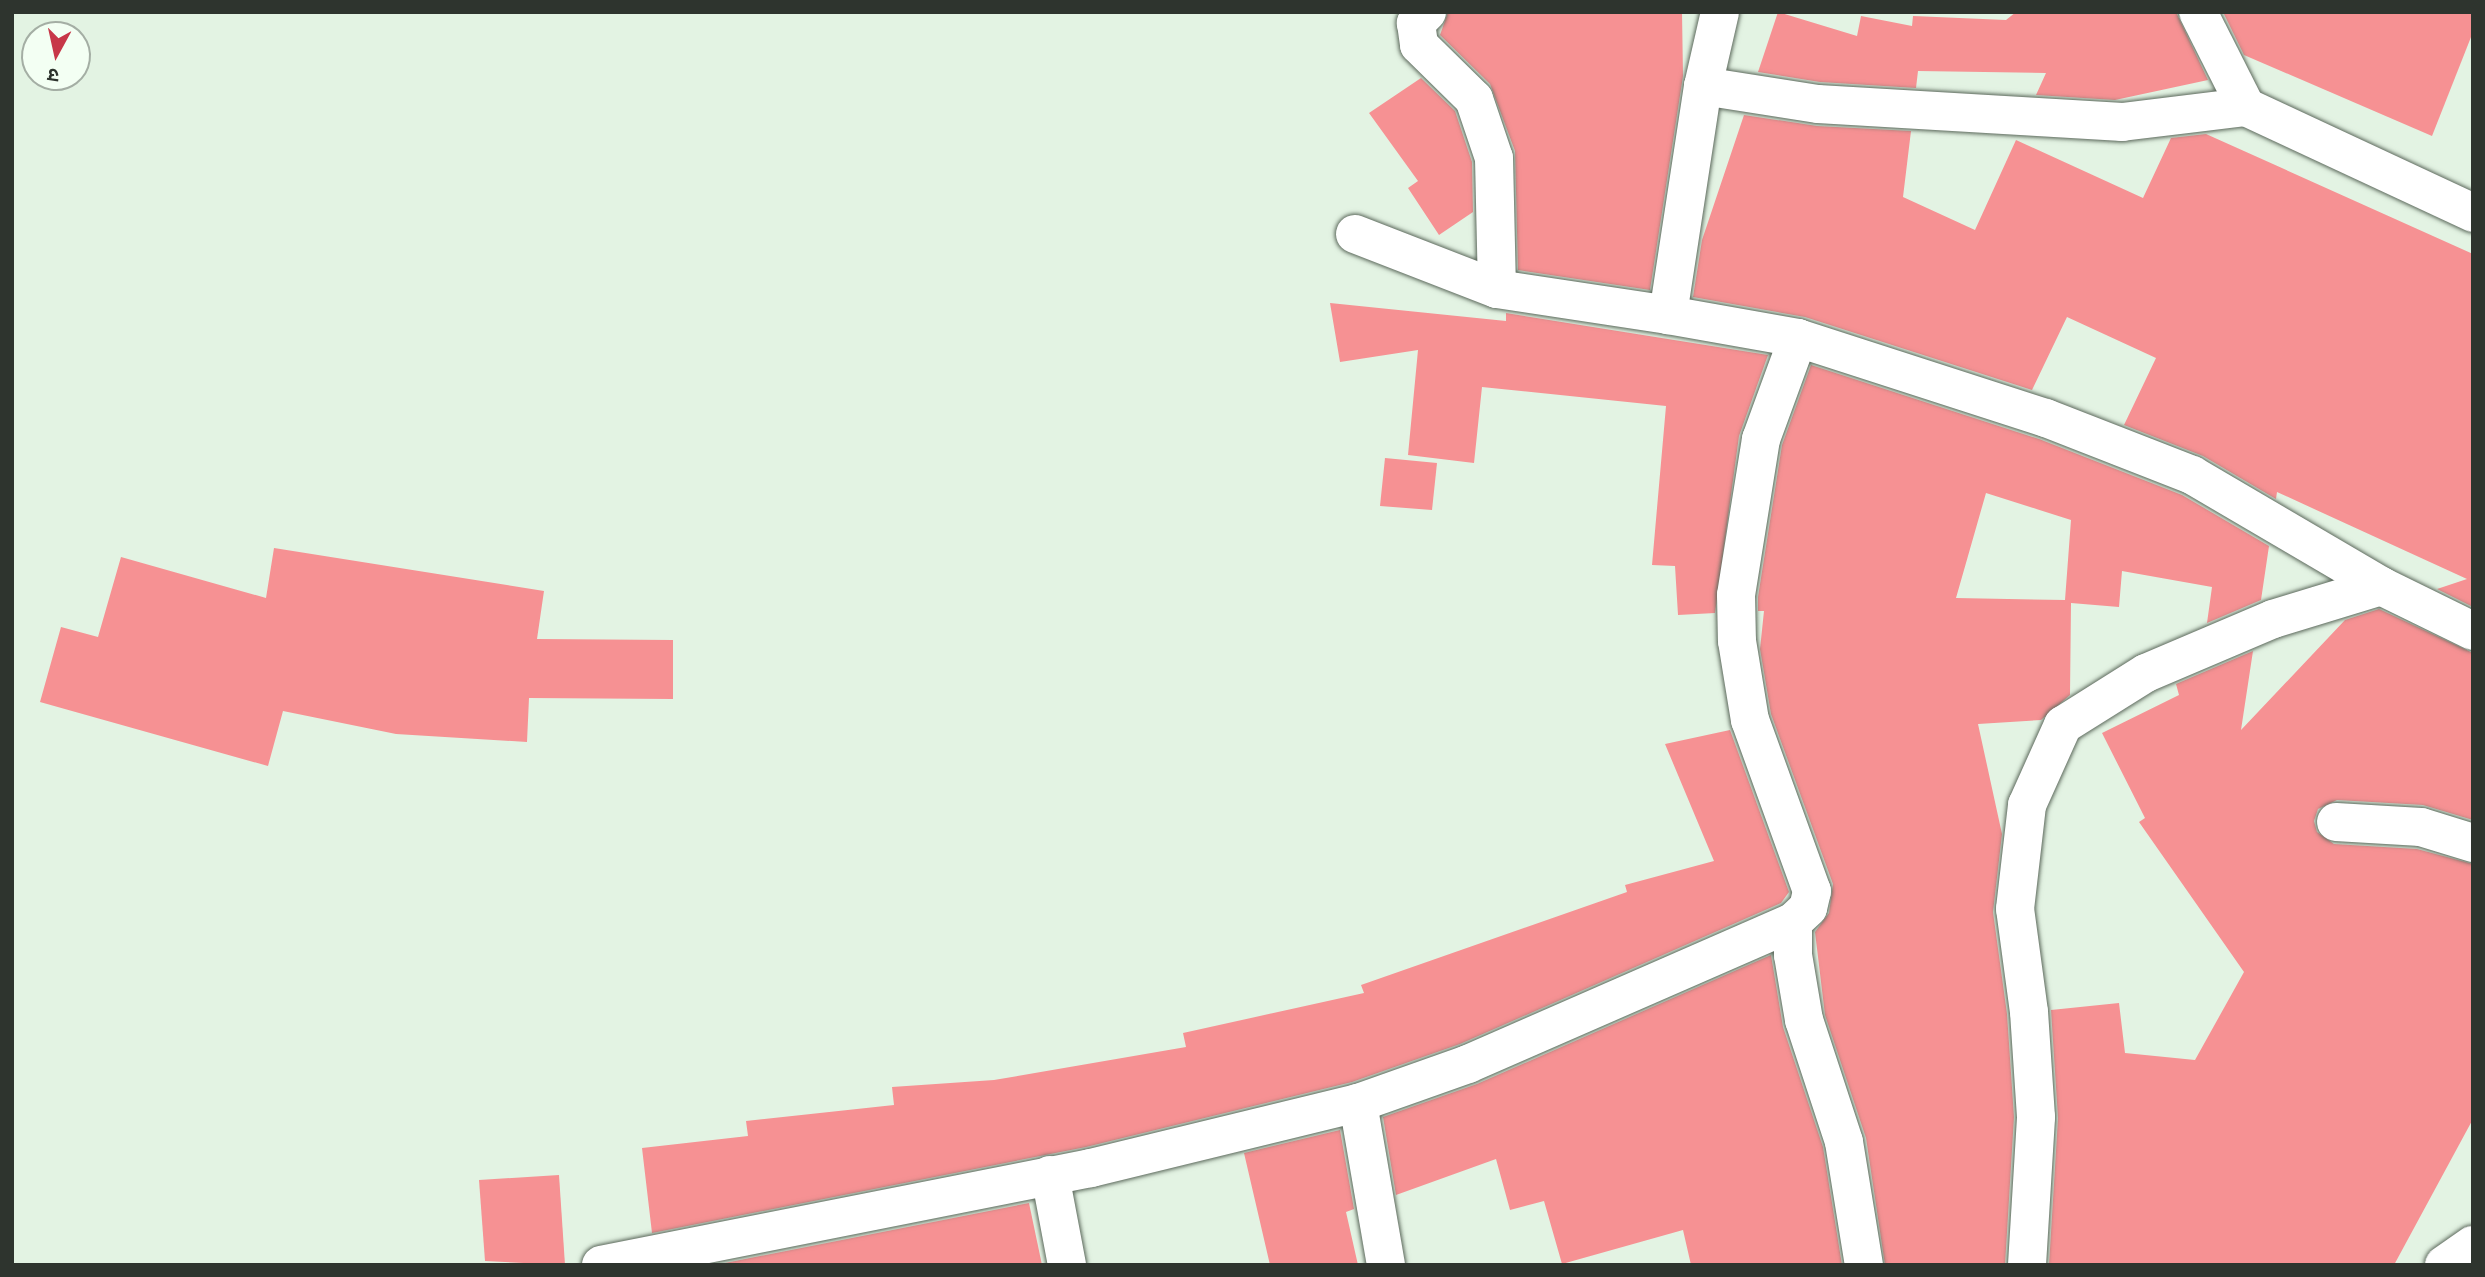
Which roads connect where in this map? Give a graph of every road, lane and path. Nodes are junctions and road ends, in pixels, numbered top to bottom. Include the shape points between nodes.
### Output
1 (1427, 12) edge
2 (1720, 12) edge
3 (2198, 12) edge
4 (1703, 86) junction
5 (2246, 107) junction
6 (2473, 213) edge
7 (1355, 234) dead end
8 (1497, 289) junction
9 (1668, 315) junction
10 (1798, 338) junction
11 (2381, 586) junction
12 (2473, 631) edge
13 (2336, 822) dead end
14 (2473, 843) edge
15 (1793, 922) junction
16 (1358, 1103) junction
17 (1050, 1175) junction
18 (2473, 1245) edge
19 (694, 1255) edge
20 (601, 1265) edge
21 (1067, 1265) edge
22 (1386, 1265) edge
23 (1864, 1265) edge
24 (2026, 1265) edge
25 (2444, 1265) edge

1 - 8 street via 1416,23 1419,45 1474,99 1494,158
2 - 4 street
3 - 5 street
4 - 5 street via 1818,104 2122,122
4 - 9 street
5 - 6 street
7 - 8 street
8 - 9 street
9 - 10 street
10 - 11 street via 2046,418 2192,474
10 - 15 street via 1761,439 1736,596 1737,641 1750,720 1812,891 1808,908
11 - 12 street
11 - 24 street via 2273,619 2146,673 2063,725 2027,805 2015,909 2029,1012 2036,1117
13 - 14 street via 2421,827
15 - 16 street via 1468,1065
15 - 23 street via 1793,955 1804,1020 1844,1142
16 - 17 street
16 - 22 street
17 - 19 street
17 - 21 street
18 - 25 street
19 - 20 street

